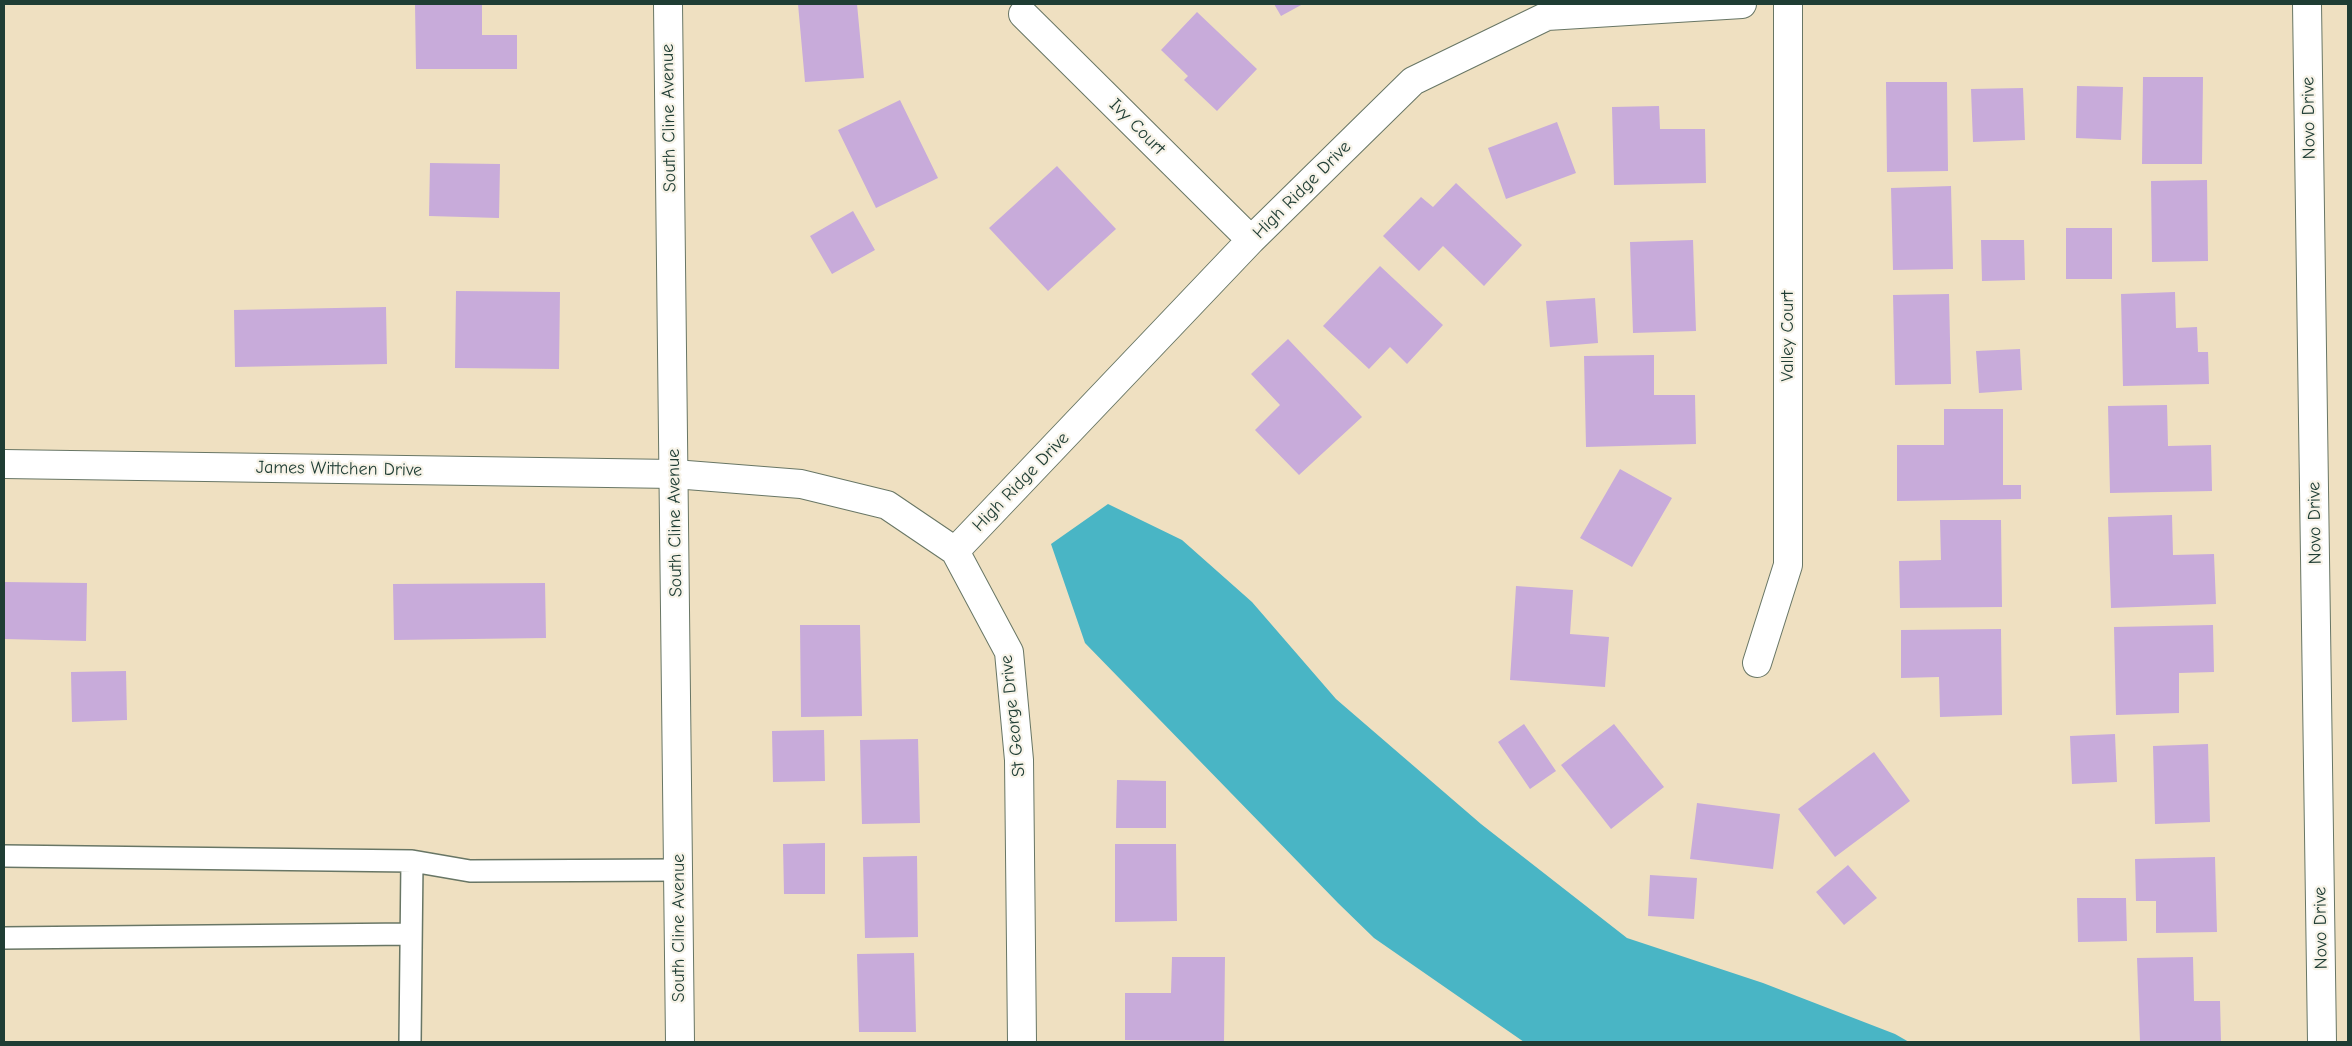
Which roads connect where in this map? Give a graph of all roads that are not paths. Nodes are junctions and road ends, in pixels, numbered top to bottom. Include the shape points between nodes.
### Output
1 (668, 4) edge
2 (1742, 4) edge
3 (1788, 4) edge
4 (2307, 4) edge
5 (1023, 14) dead end
6 (1251, 240) junction
7 (4, 464) edge
8 (674, 474) junction
9 (955, 551) junction
10 (1757, 663) dead end
11 (4, 856) edge
12 (412, 862) junction
13 (679, 870) junction
14 (411, 934) junction
15 (4, 938) edge
16 (410, 1042) edge
17 (680, 1042) edge
18 (1022, 1042) edge
19 (2322, 1042) edge

1 - 8 street, South Cline Avenue
2 - 6 street, High Ridge Drive via 1547,16 1538,20 1413,81
3 - 10 street, Valley Court via 1788,565
4 - 19 street, Novo Drive
5 - 6 street, Ivy Court
6 - 9 street, High Ridge Drive
7 - 8 street, James Wittchen Drive
8 - 9 street, St George Drive via 801,484 887,505
8 - 13 street, South Cline Avenue
9 - 18 street, St George Drive via 1008,652 1019,760
11 - 12 lane
12 - 13 lane via 470,871
12 - 14 lane
13 - 17 street, South Cline Avenue
14 - 15 lane
14 - 16 lane

